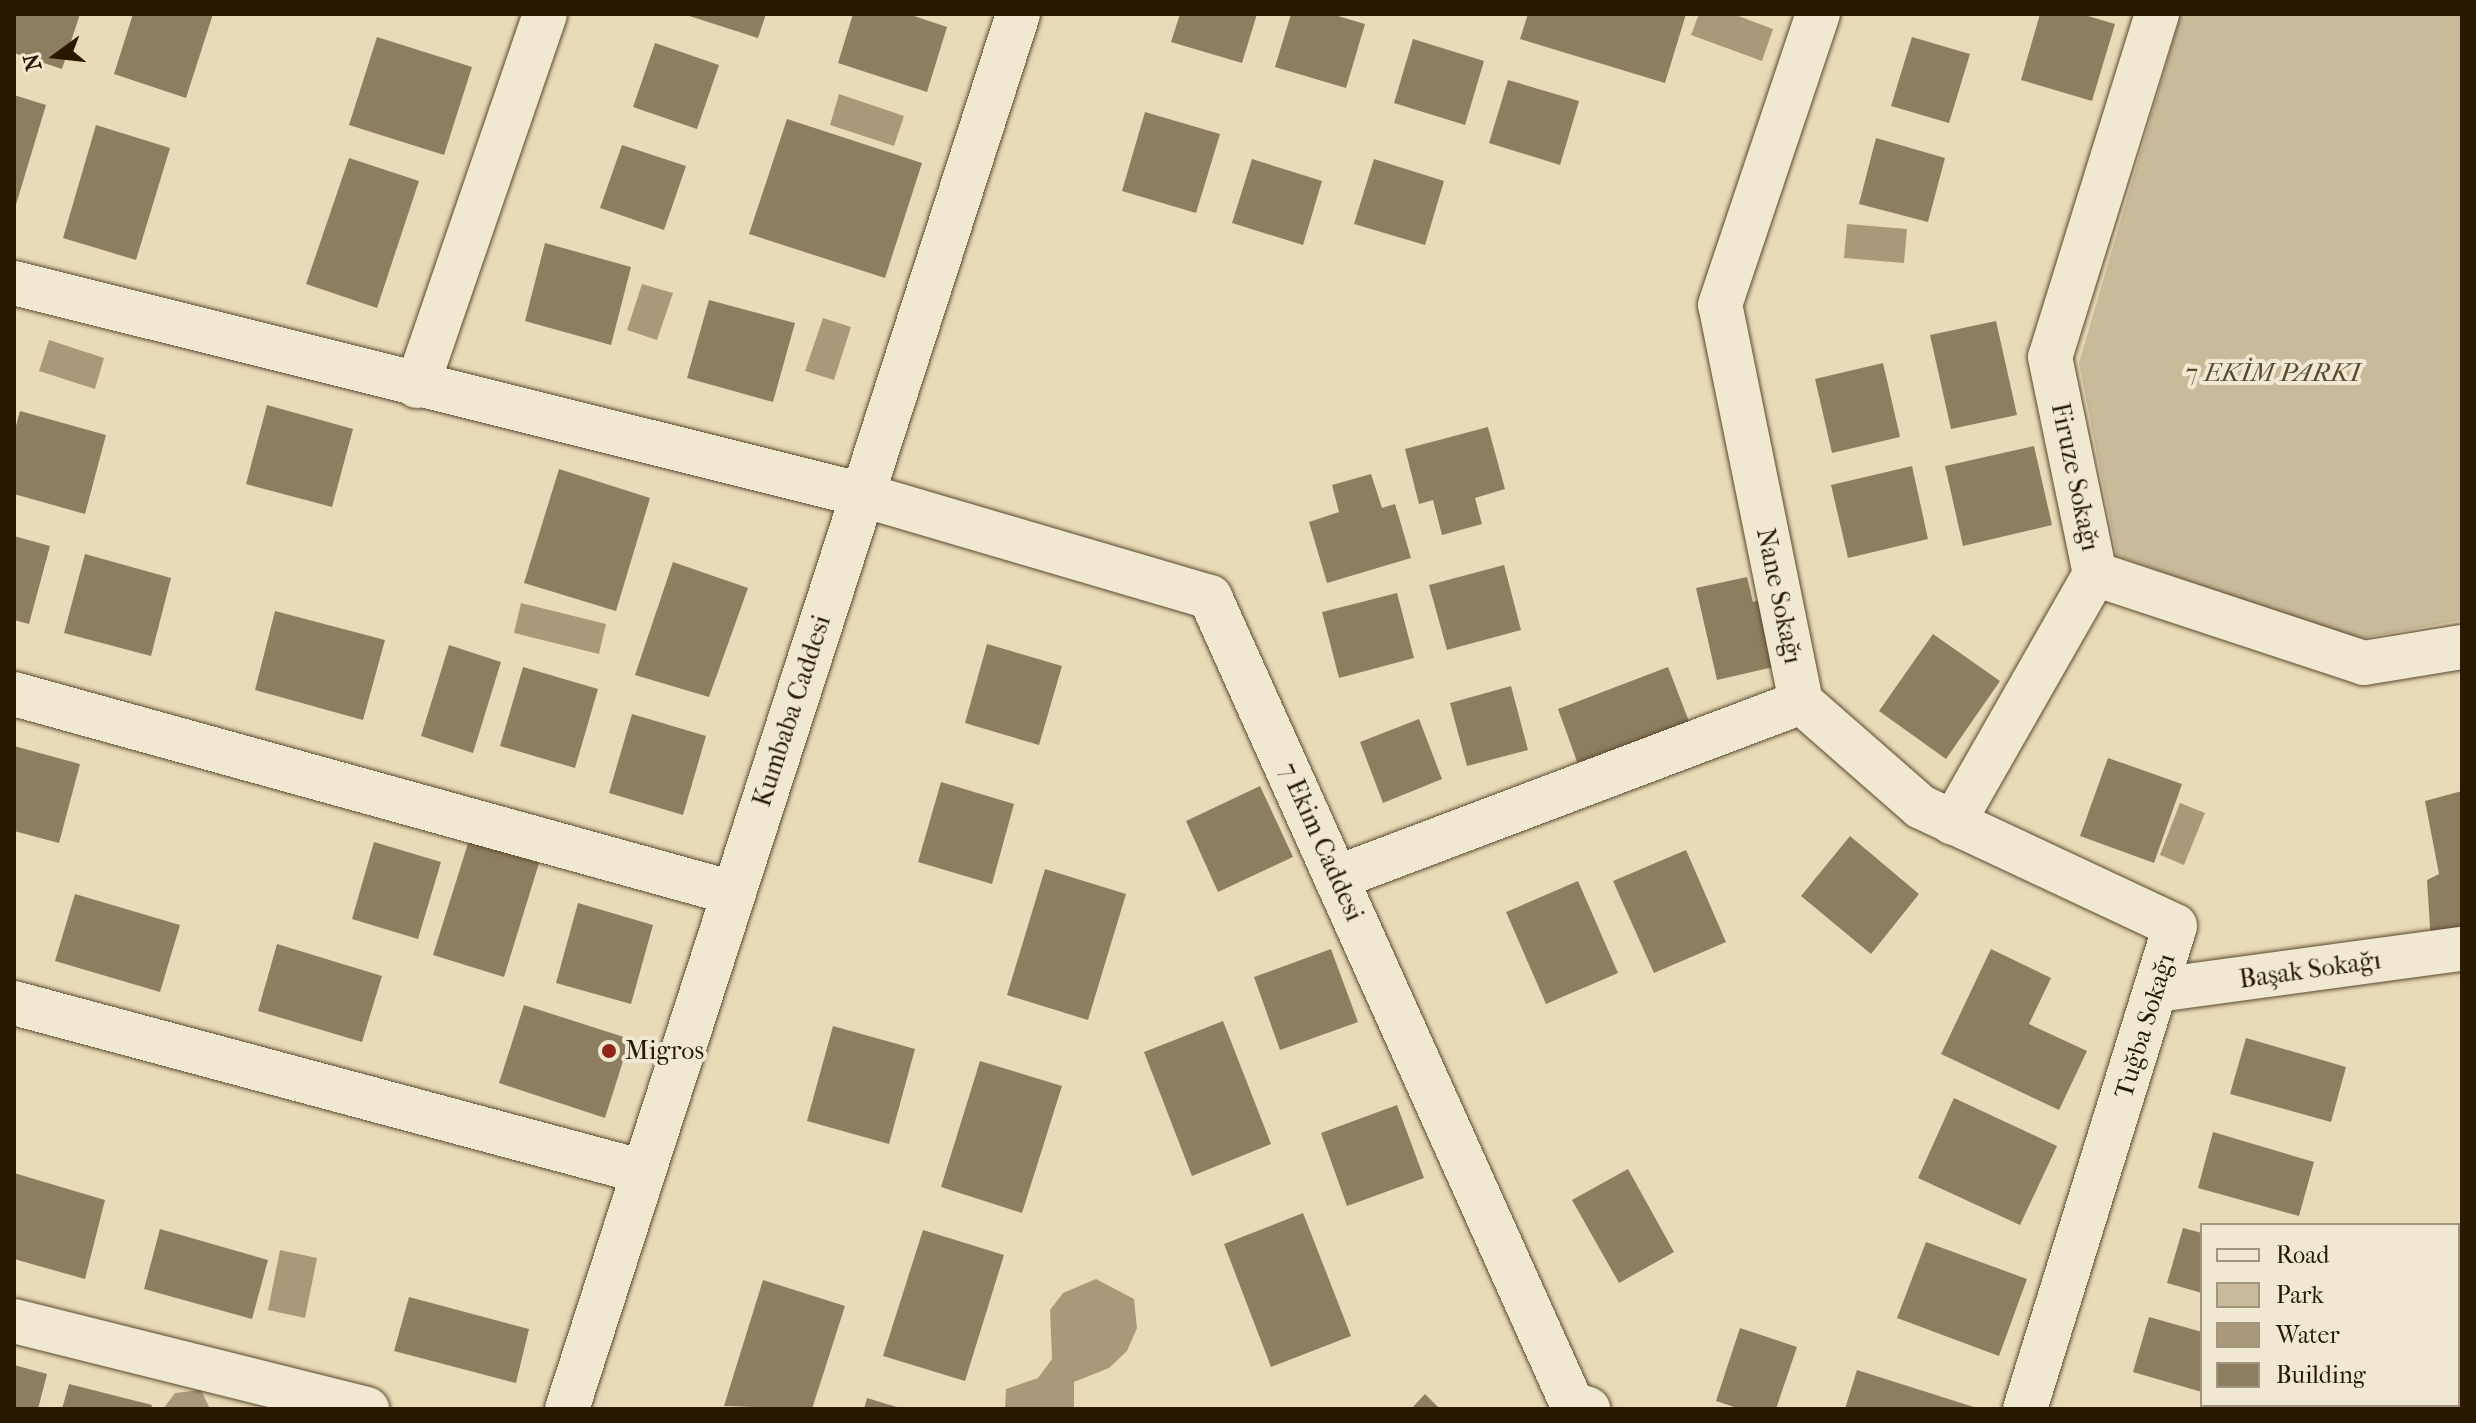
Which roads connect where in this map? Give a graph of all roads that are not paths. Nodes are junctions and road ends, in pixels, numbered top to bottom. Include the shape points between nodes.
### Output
1 (545, 14) edge
2 (1018, 14) edge
3 (1818, 14) edge
4 (2157, 14) edge
5 (14, 283) edge
6 (417, 386) junction
7 (863, 495) junction
8 (2095, 574) junction
9 (2462, 647) edge
10 (14, 694) edge
11 (1801, 702) junction
12 (1953, 823) junction
13 (1336, 878) junction
14 (733, 893) junction
15 (2462, 949) edge
16 (2157, 990) junction
17 (14, 1003) edge
18 (644, 1172) junction
19 (14, 1321) edge
20 (1575, 1407) edge
21 (367, 1409) edge
22 (567, 1409) edge
23 (2025, 1409) edge

1 - 6 street
2 - 7 street, Kumbaba Caddesi
3 - 11 street, Nane Sokağı via 1720,305
4 - 8 street, Firuze Sokağı via 2050,357
5 - 6 street, 7 Ekim Caddesi
6 - 7 street, 7 Ekim Caddesi
7 - 13 street, 7 Ekim Caddesi via 1210,597
7 - 14 street, Kumbaba Caddesi
8 - 9 street, Firuze Sokağı via 2364,663
8 - 12 street
10 - 14 street
11 - 12 street, Tuğba Sokağı via 1921,807
11 - 13 street
12 - 16 street, Tuğba Sokağı via 2175,926
13 - 20 street, 7 Ekim Caddesi
14 - 18 street, Kumbaba Caddesi
15 - 16 street, Başak Sokağı
16 - 23 street, Tuğba Sokağı
17 - 18 street
18 - 22 street, Kumbaba Caddesi
19 - 21 street

